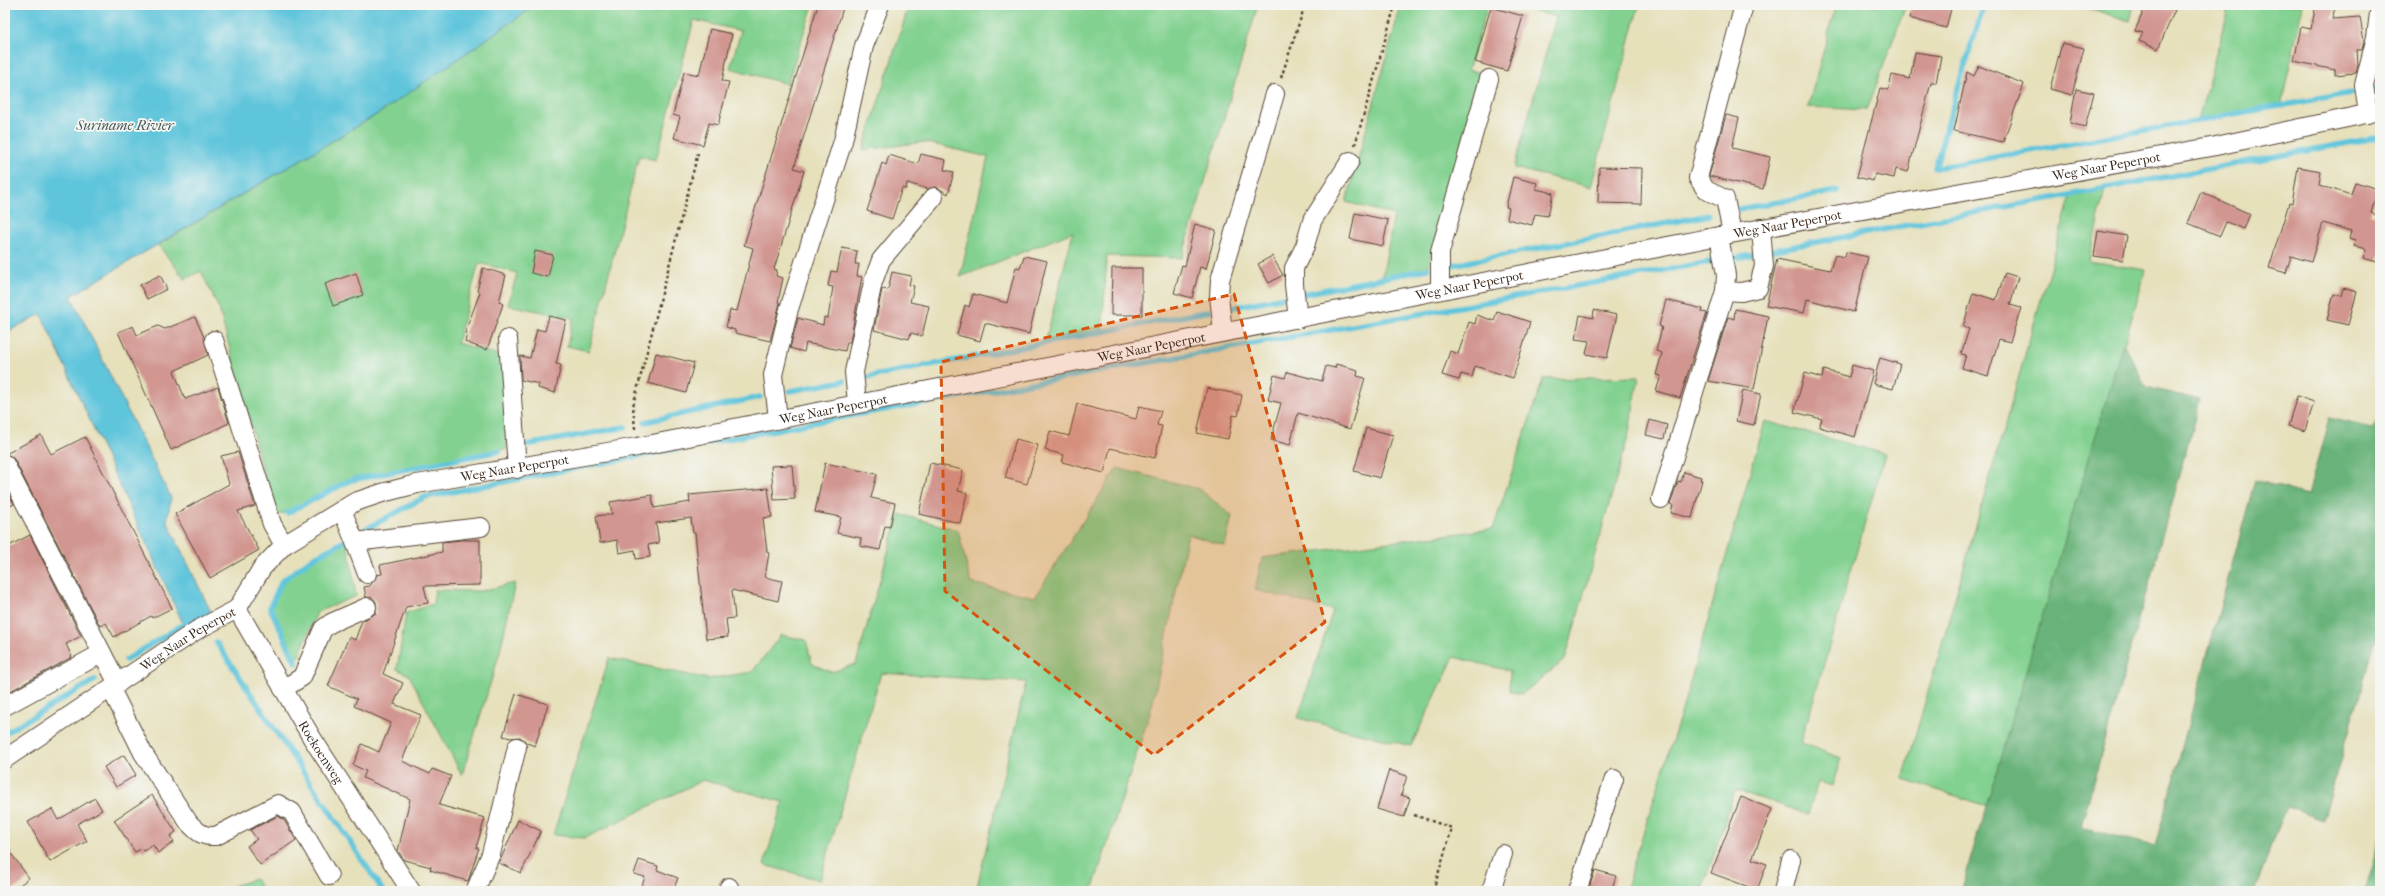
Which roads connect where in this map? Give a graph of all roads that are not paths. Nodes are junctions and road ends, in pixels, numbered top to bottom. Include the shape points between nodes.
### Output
1 (880, 5) edge
2 (1744, 5) edge
3 (2380, 5) edge
4 (1489, 79) dead end
5 (1275, 94) road end
6 (2374, 112) edge
7 (1350, 161) road end
8 (934, 197) dead end
9 (1760, 228) junction
10 (1726, 234) junction
11 (1440, 290) junction
12 (1725, 291) junction
13 (1298, 319) junction
14 (1223, 332) junction
15 (508, 339) dead end
16 (214, 340) dead end
17 (857, 402) junction
18 (778, 419) junction
19 (5, 464) edge
20 (517, 469) junction
21 (1661, 499) dead end
22 (342, 510) junction
23 (481, 527) dead end
24 (355, 542) junction
25 (284, 545) junction
26 (367, 574) dead end
27 (367, 607) dead end
28 (237, 609) junction
29 (102, 653) junction
30 (114, 686) junction
31 (283, 688) junction
32 (5, 706) edge
33 (517, 747) dead end
34 (5, 760) edge
35 (1614, 779) dead end
36 (1503, 854) dead end
37 (1791, 860) dead end
38 (329, 876) dead end
39 (410, 891) edge
40 (475, 891) edge
41 (1491, 891) edge
42 (1577, 891) edge
43 (1782, 891) edge

1 - 18 street via 864,46 843,141 772,375
2 - 10 street via 1698,178 1706,190 1725,199
3 - 6 street via 2376,38 2364,85
4 - 11 street via 1438,260
5 - 14 street via 1220,280
6 - 9 street, Weg Naar Peperpot via 2216,146
7 - 13 street via 1312,221 1305,246 1294,268
8 - 17 street via 881,260 854,372
9 - 10 street, Weg Naar Peperpot
9 - 12 street via 1764,266 1758,288 1741,292
10 - 11 street, Weg Naar Peperpot
10 - 12 street
11 - 13 street, Weg Naar Peperpot
12 - 21 street
13 - 14 street, Weg Naar Peperpot
14 - 17 street, Weg Naar Peperpot
15 - 20 street
16 - 25 street via 272,524
17 - 18 street, Weg Naar Peperpot
18 - 20 street, Weg Naar Peperpot
19 - 29 street
20 - 22 street, Weg Naar Peperpot via 417,484 382,493
22 - 24 street
22 - 25 street, Weg Naar Peperpot
23 - 24 street
24 - 26 street
25 - 28 street, Weg Naar Peperpot via 262,568
27 - 31 street via 323,629 302,677
28 - 30 street, Weg Naar Peperpot via 197,630
28 - 31 street, Roekoenweg
29 - 30 street
29 - 32 street
30 - 34 street, Weg Naar Peperpot
30 - 38 street via 144,752 198,833 206,837 216,836 278,804 292,812
31 - 39 street, Roekoenweg
33 - 40 street via 491,854
35 - 42 street
36 - 41 street
37 - 43 street

